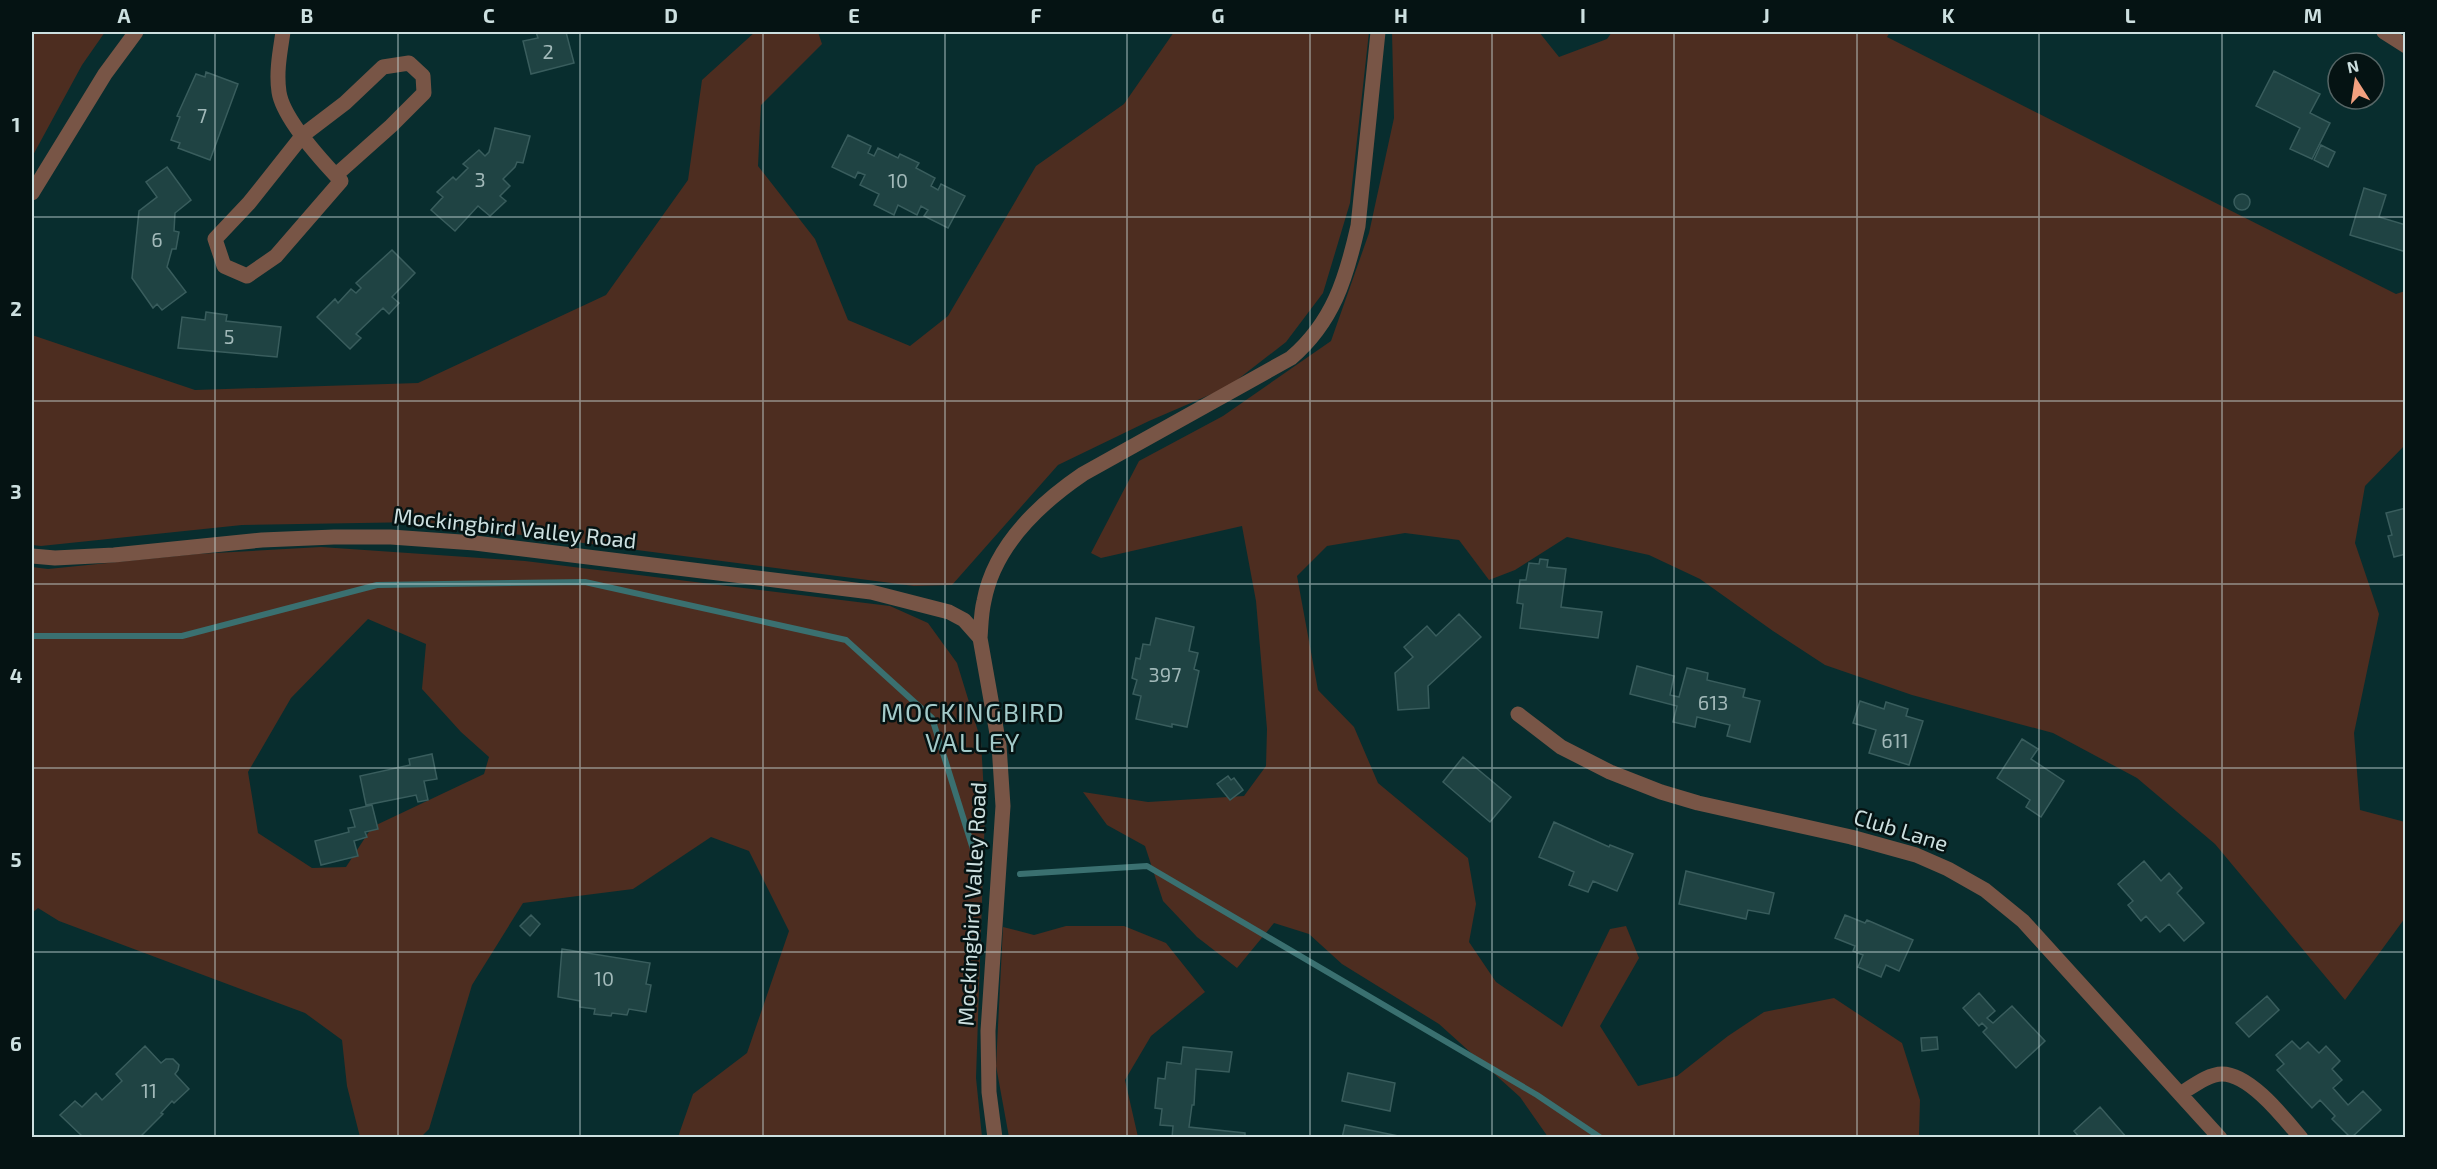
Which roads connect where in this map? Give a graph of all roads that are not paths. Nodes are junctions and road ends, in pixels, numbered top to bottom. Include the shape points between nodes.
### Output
1 (136, 32) edge
2 (283, 32) edge
3 (1378, 32) edge
4 (2384, 32) edge
5 (2406, 46) edge
6 (303, 135) junction
7 (338, 178) junction
8 (32, 193) edge
9 (32, 556) edge
10 (980, 638) junction
11 (1518, 714) dead end
12 (2180, 1094) junction
13 (994, 1137) edge
14 (2220, 1137) edge
15 (2301, 1137) edge

1 - 8 street via 87,102
2 - 6 street via 279,95 285,111
3 - 10 street, Mockingbird Valley Road via 1358,226 1337,298 1325,322 1291,358 1063,487 1030,517 1008,543 990,579
4 - 5 street
6 - 7 street
6 - 7 street via 383,67 409,63 423,76 424,93
6 - 7 street via 215,239 224,266 247,276 276,256
9 - 10 street, Mockingbird Valley Road via 114,555 334,537 475,543 871,592 949,612 964,620
10 - 13 street, Mockingbird Valley Road via 999,745 1003,806 988,1031
11 - 12 street, Club Lane via 1561,747 1661,792 1916,855 1985,890 2023,921
12 - 14 street, Club Lane
12 - 15 street via 2210,1077 2232,1076 2270,1102

